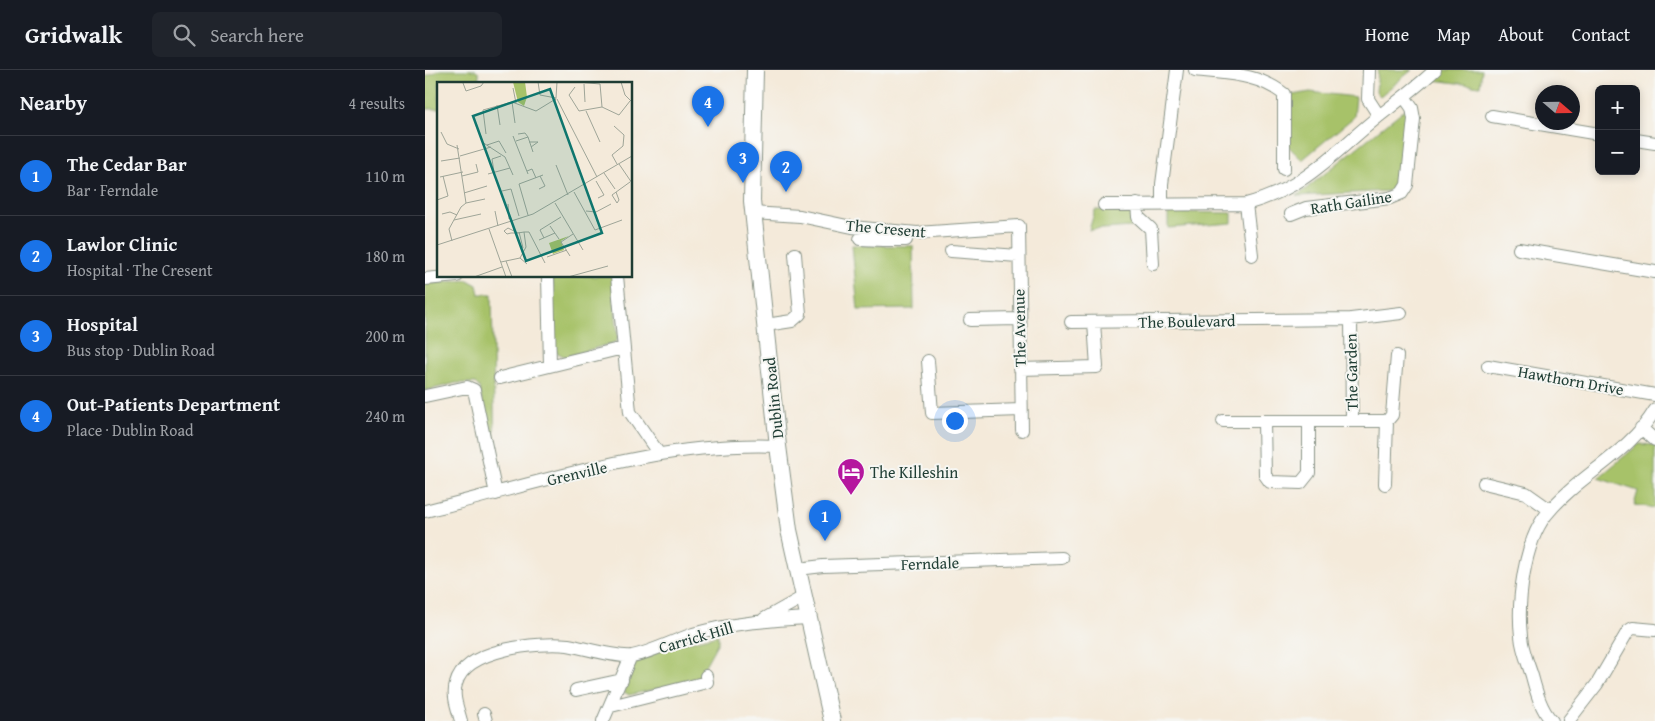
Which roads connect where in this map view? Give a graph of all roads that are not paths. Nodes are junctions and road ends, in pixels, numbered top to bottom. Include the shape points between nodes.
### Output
1 (755, 70) edge
2 (1177, 70) edge
3 (1195, 70) edge
4 (1369, 70) edge
5 (1435, 70) edge
6 (1405, 98) junction
7 (1379, 116) junction
8 (1492, 116) dead end
9 (1595, 133) edge
10 (1640, 141) edge
11 (1655, 143) edge
12 (1284, 169) dead end
13 (1137, 204) junction
14 (1162, 204) junction
15 (1246, 204) junction
16 (1104, 205) dead end
17 (753, 213) junction
18 (1291, 214) dead end
19 (1019, 226) joint
20 (883, 235) junction
21 (860, 239) dead end
22 (906, 240) dead end
23 (1519, 249) dead end
24 (951, 251) dead end
25 (795, 254) dead end
26 (1252, 255) dead end
27 (1018, 256) junction
28 (1153, 264) dead end
29 (1655, 272) edge
30 (548, 278) edge
31 (617, 278) edge
32 (1401, 313) dead end
33 (1019, 319) junction
34 (1351, 319) junction
35 (969, 320) dead end
36 (1071, 322) dead end
37 (1094, 322) junction
38 (766, 325) junction
39 (623, 348) junction
40 (1397, 356) dead end
41 (928, 362) dead end
42 (550, 365) junction
43 (1488, 366) dead end
44 (1020, 369) junction
45 (500, 378) dead end
46 (1655, 395) edge
47 (425, 396) edge
48 (1021, 410) junction
49 (1655, 410) edge
50 (1223, 421) dead end
51 (1352, 421) junction
52 (1387, 421) junction
53 (1264, 422) junction
54 (1309, 422) junction
55 (1641, 428) junction
56 (1022, 430) dead end
57 (1655, 440) edge
58 (778, 446) junction
59 (659, 454) junction
60 (1483, 483) dead end
61 (1385, 484) dead end
62 (496, 494) junction
63 (1551, 510) junction
64 (425, 511) edge
65 (1062, 558) dead end
66 (798, 569) junction
67 (805, 596) junction
68 (810, 618) junction
69 (762, 620) junction
70 (1655, 630) edge
71 (631, 656) junction
72 (706, 676) dead end
73 (621, 680) junction
74 (576, 690) dead end
75 (611, 706) junction
76 (1569, 720) edge
77 (461, 721) edge
78 (603, 721) edge
79 (832, 721) edge
80 (1553, 721) edge

1 - 17 main road, Dublin Road
2 - 14 street
3 - 12 street via 1251,76 1271,84 1284,94
4 - 7 street via 1368,99
5 - 6 street, Rath Gailine
6 - 7 street, Rath Gailine
6 - 18 street, Rath Gailine via 1413,108 1413,119 1407,185 1402,193 1389,198 1306,208
7 - 15 street, Rath Gailine via 1309,176 1283,191
8 - 9 street
10 - 11 street
13 - 14 street, Rath Gailine
13 - 16 street, Rath Gailine
13 - 28 street via 1138,217 1151,229
14 - 15 street, Rath Gailine
15 - 26 street
17 - 20 street, The Cresent via 800,216
17 - 38 main road, Dublin Road
19 - 20 street, The Cresent
19 - 27 street, The Avenue
20 - 21 street
20 - 22 street
23 - 29 street
24 - 27 street
25 - 38 street via 800,314 792,322
27 - 33 street, The Avenue
30 - 42 street
31 - 39 street
32 - 34 street, The Boulevard
33 - 35 street
33 - 44 street, The Avenue
34 - 37 street, The Boulevard
34 - 51 street, The Garden
36 - 37 street, The Boulevard
37 - 44 street via 1097,367
38 - 58 main road, Dublin Road
39 - 42 street
39 - 59 street via 631,412
40 - 52 street via 1392,415
41 - 48 street via 932,414
42 - 45 street
43 - 46 street, Hawthorn Drive
44 - 48 street, The Avenue
47 - 62 street via 467,387 474,390
48 - 56 street, The Avenue
49 - 55 street
50 - 53 street
51 - 52 street, The Garden
51 - 54 street
52 - 61 street
53 - 54 street
53 - 54 street via 1265,475 1270,482 1287,484 1301,482 1309,473
55 - 57 street
55 - 63 street via 1627,446
58 - 59 street, Grenville via 704,447
58 - 66 main road, Dublin Road via 789,530
59 - 62 street, Grenville
60 - 63 street via 1526,493
62 - 64 street, Grenville
63 - 80 street via 1528,555 1520,626 1524,654 1536,692
65 - 66 street, Ferndale
66 - 67 main road, Dublin Road
67 - 68 main road, Dublin Road
67 - 69 street, Carrick Hill
68 - 69 street, Carrick Hill
68 - 79 main road, Dublin Road
69 - 71 street, Carrick Hill via 694,634
70 - 76 street via 1633,628 1628,631 1597,684
71 - 73 street
71 - 77 street, Carrick Hill via 565,645 501,649 463,671 456,683 455,697
72 - 75 street via 707,682
73 - 74 street
73 - 75 street
75 - 78 street
76 - 80 street

